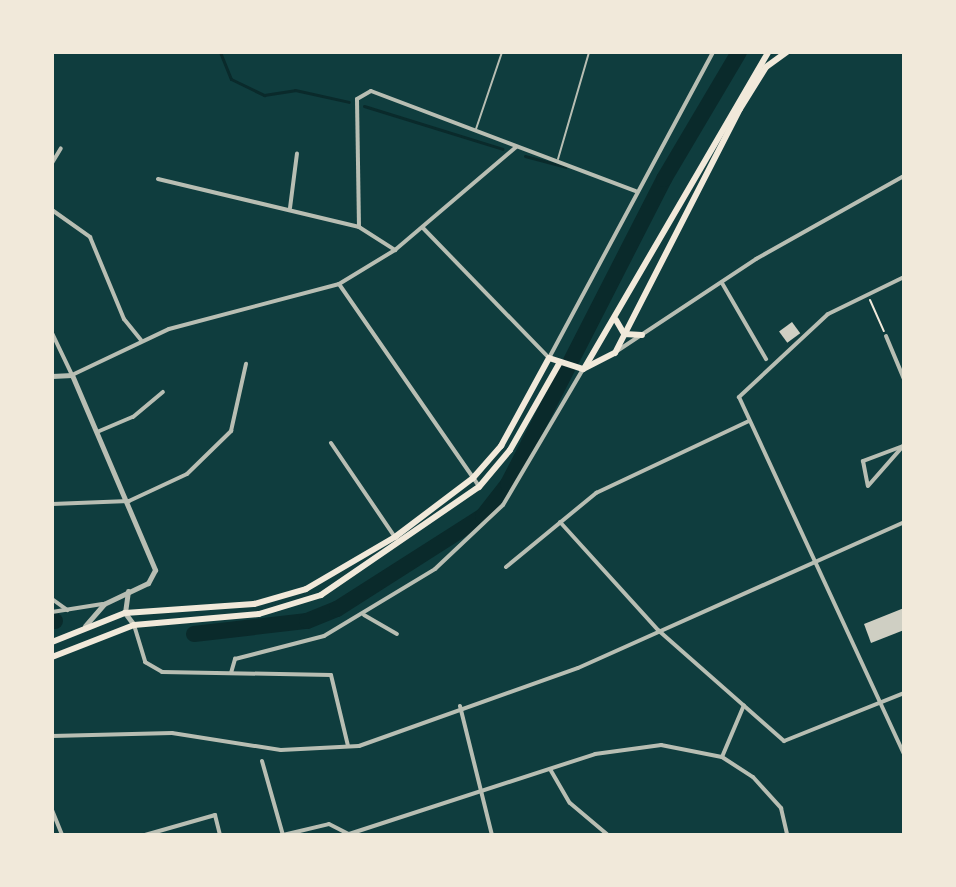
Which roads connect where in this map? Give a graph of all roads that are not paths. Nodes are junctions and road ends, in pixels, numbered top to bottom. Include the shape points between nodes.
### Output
1 (502, 52) edge
2 (589, 52) edge
3 (713, 52) edge
4 (768, 52) edge
5 (787, 52) edge
6 (476, 130) junction
7 (516, 147) junction
8 (61, 148) dead end
9 (297, 153) dead end
10 (558, 159) junction
11 (52, 163) edge
12 (904, 176) edge
13 (158, 179) dead end
14 (636, 191) junction
15 (290, 208) junction
16 (52, 210) edge
17 (359, 227) junction
18 (423, 228) junction
19 (395, 250) junction
20 (904, 277) edge
21 (722, 283) junction
22 (339, 284) junction
23 (616, 320) junction
24 (52, 333) edge
25 (624, 334) junction
26 (642, 335) junction
27 (886, 336) road end
28 (141, 340) junction
29 (615, 353) junction
30 (549, 358) junction
31 (766, 359) dead end
32 (246, 364) dead end
33 (567, 364) junction
34 (583, 369) junction
35 (72, 375) junction
36 (52, 376) edge
37 (904, 379) edge
38 (163, 392) dead end
39 (750, 421) junction
40 (97, 432) junction
41 (331, 443) dead end
42 (903, 446) edge
43 (473, 478) junction
44 (479, 487) junction
45 (129, 501) junction
46 (52, 504) edge
47 (560, 522) junction
48 (904, 522) edge
49 (395, 537) junction
50 (815, 558) junction
51 (506, 567) dead end
52 (128, 591) junction
53 (52, 599) edge
54 (104, 604) junction
55 (69, 611) junction
56 (52, 612) edge
57 (125, 613) junction
58 (364, 615) junction
59 (134, 625) junction
60 (85, 626) junction
61 (658, 630) junction
62 (397, 634) dead end
63 (52, 642) edge
64 (52, 657) edge
65 (231, 673) junction
66 (904, 693) edge
67 (879, 703) junction
68 (744, 705) junction
69 (460, 706) junction
70 (52, 736) edge
71 (348, 747) junction
72 (904, 754) edge
73 (722, 757) junction
74 (262, 761) dead end
75 (550, 769) junction
76 (483, 796) junction
77 (52, 810) edge
78 (62, 835) edge
79 (145, 835) edge
80 (220, 835) edge
81 (283, 835) edge
82 (348, 835) edge
83 (492, 835) edge
84 (608, 835) edge
85 (787, 835) edge

1 - 6 lane
2 - 10 lane
3 - 14 street
4 - 23 main road via 741,88
5 - 25 main road via 766,67 740,109
6 - 7 street
6 - 17 street via 359,93
7 - 10 street
7 - 18 street
8 - 11 street
9 - 15 street
10 - 14 street
12 - 21 street
13 - 15 street
14 - 30 street
15 - 17 street
16 - 28 street via 90,237 124,319
17 - 19 street
18 - 19 street
18 - 30 street
19 - 22 street
20 - 39 street via 828,314 739,397
21 - 26 street
21 - 31 street
22 - 28 street
22 - 43 street
23 - 25 main road
23 - 34 main road
24 - 35 street
25 - 26 main road
25 - 29 main road
26 - 29 street
27 - 37 street
28 - 35 street
29 - 34 main road
30 - 33 main road
30 - 43 main road via 501,446
32 - 45 street via 224,443 178,480
33 - 34 main road
33 - 44 main road
34 - 58 street via 503,505 435,569
35 - 36 street
35 - 40 street
38 - 40 street via 133,417
39 - 47 street via 619,480
39 - 50 street
40 - 45 street
41 - 49 street
42 - 42 street via 875,483 868,486 863,461
43 - 44 street
43 - 49 main road
44 - 59 main road via 398,549 297,606
45 - 46 street
45 - 52 street via 155,570
47 - 51 street
47 - 61 street
48 - 50 street
49 - 57 main road via 282,597
50 - 61 street
50 - 67 street
52 - 54 street
52 - 57 street
53 - 55 street
54 - 55 street
54 - 60 street
55 - 56 street
57 - 59 street
57 - 60 main road
58 - 62 street
58 - 65 street via 290,650 235,659
59 - 64 main road
59 - 65 street via 151,669
60 - 63 main road
61 - 68 street
61 - 69 street via 578,668
65 - 71 street via 331,675
66 - 67 street
67 - 68 street via 784,741
67 - 72 street
68 - 73 street
69 - 71 street
69 - 76 street
70 - 71 street via 172,733 281,750
73 - 75 street via 641,746
73 - 85 street via 772,797
74 - 81 street
75 - 76 street
75 - 84 street via 570,803
76 - 82 street
76 - 83 street
77 - 78 street
79 - 80 street via 215,815
81 - 82 street via 329,824

